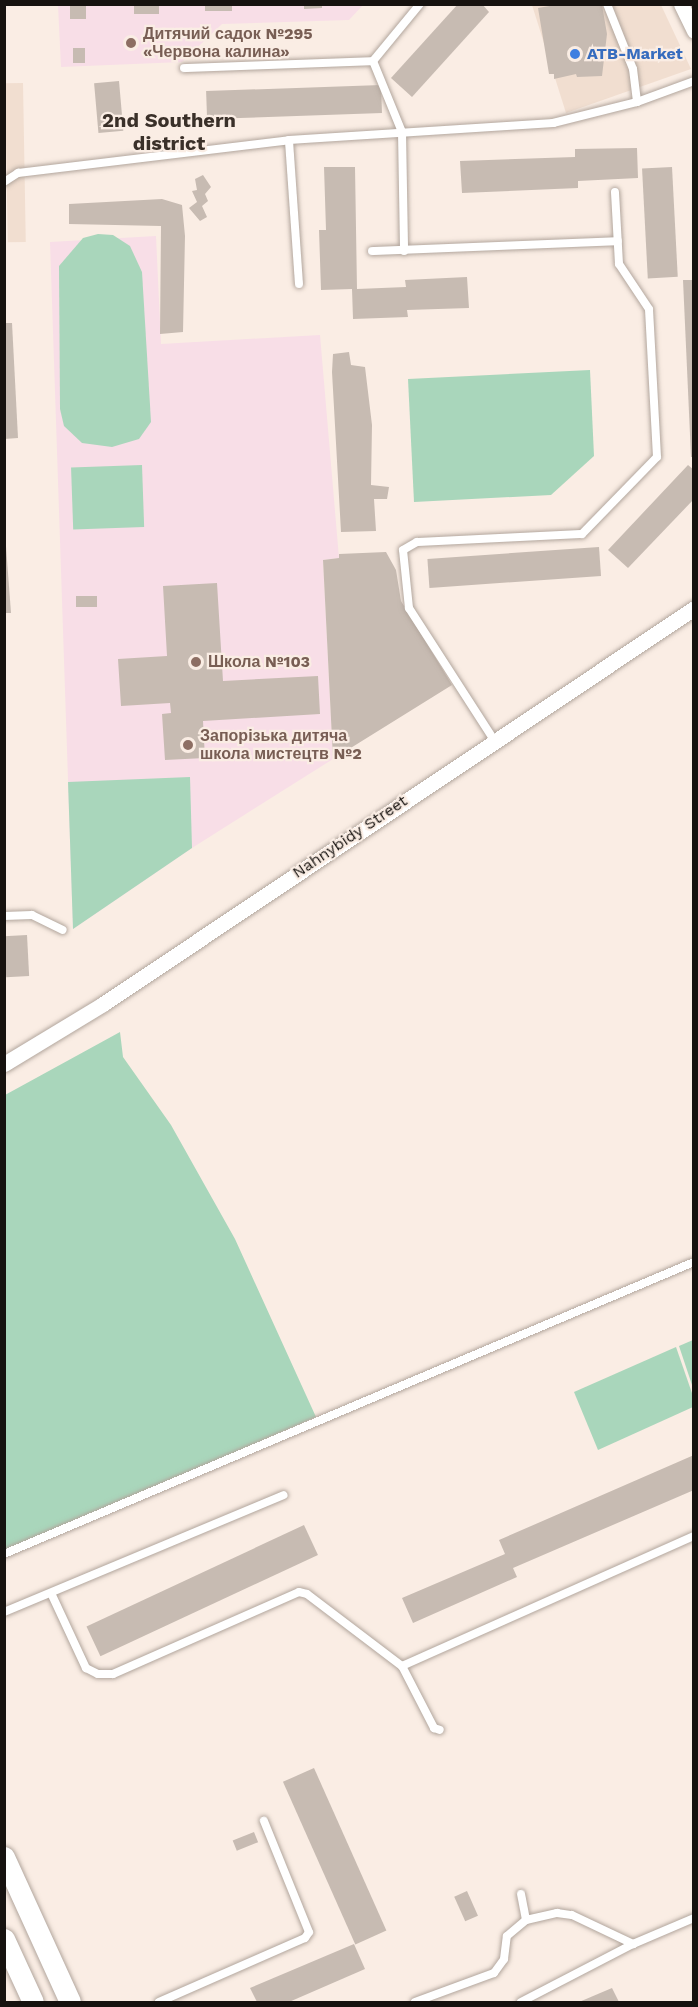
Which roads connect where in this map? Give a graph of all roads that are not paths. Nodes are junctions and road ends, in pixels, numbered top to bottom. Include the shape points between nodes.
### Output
1 (420, 4) edge
2 (607, 4) edge
3 (681, 4) edge
4 (693, 32) edge
5 (374, 61) junction
6 (184, 68) dead end
7 (693, 81) edge
8 (637, 102) junction
9 (402, 132) junction
10 (288, 140) junction
11 (4, 182) edge
12 (615, 192) dead end
13 (618, 241) junction
14 (372, 251) dead end
15 (404, 251) junction
16 (299, 284) dead end
17 (693, 608) edge
18 (494, 740) junction
19 (4, 916) edge
20 (63, 930) dead end
21 (4, 1064) edge
22 (693, 1262) edge
23 (284, 1495) dead end
24 (693, 1536) edge
25 (4, 1554) edge
26 (51, 1593) junction
27 (4, 1612) edge
28 (402, 1666) junction
29 (440, 1730) dead end
30 (264, 1821) dead end
31 (4, 1857) edge
32 (521, 1894) dead end
33 (693, 1918) edge
34 (526, 1920) junction
35 (4, 1939) edge
36 (633, 1944) junction
37 (33, 2002) edge
38 (70, 2002) edge
39 (159, 2002) edge
40 (416, 2002) edge
41 (521, 2002) edge

1 - 5 lane
2 - 8 lane via 633,69
3 - 4 street
5 - 6 lane
5 - 9 lane
7 - 8 lane
8 - 9 lane via 553,123
9 - 10 lane
9 - 15 lane
10 - 11 lane via 18,173
10 - 16 lane
12 - 13 lane
13 - 15 lane
13 - 18 lane via 619,264 649,309 657,457 582,534 417,542 403,550 409,608
14 - 15 lane
17 - 18 street, Nahnybidy Street
18 - 21 street, Nahnybidy Street via 103,1004
19 - 20 lane via 32,915
22 - 25 lane
23 - 26 lane
24 - 28 lane
26 - 27 lane
26 - 28 lane via 86,1668 98,1674 112,1674 299,1592
28 - 29 lane via 434,1728
30 - 39 lane via 309,1932 305,1938
31 - 38 street
32 - 34 lane
33 - 36 lane
34 - 36 lane via 557,1913 572,1915
34 - 40 lane via 507,1936 504,1959 494,1973
35 - 37 street
36 - 41 lane

